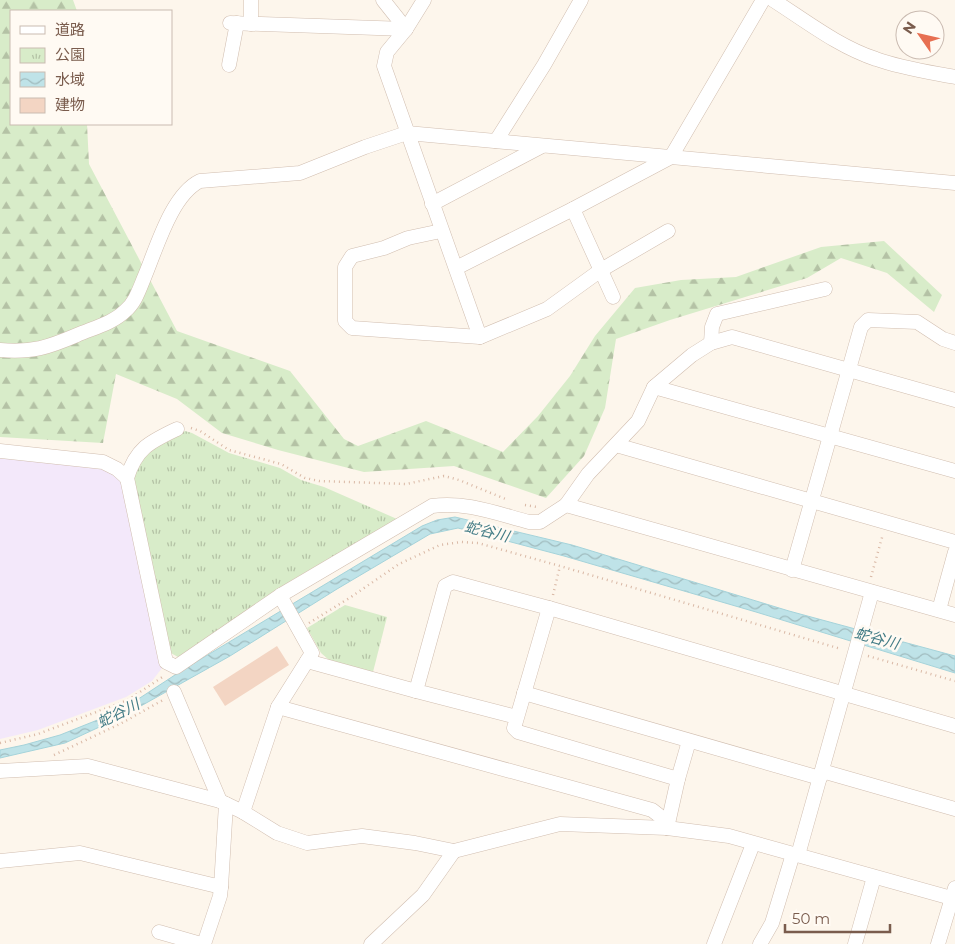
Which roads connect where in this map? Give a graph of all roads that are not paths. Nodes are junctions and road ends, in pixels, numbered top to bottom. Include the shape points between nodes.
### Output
1 (250, 0) edge
2 (383, 0) edge
3 (424, 0) edge
4 (581, 0) edge
5 (763, 0) edge
6 (773, 0) edge
7 (239, 23) junction
8 (406, 29) junction
9 (229, 65) dead end
10 (955, 78) edge
11 (407, 133) junction
12 (496, 141) junction
13 (542, 146) junction
14 (671, 157) junction
15 (955, 183) edge
16 (432, 204) junction
17 (573, 210) junction
18 (441, 231) junction
19 (668, 231) dead end
20 (456, 268) junction
21 (601, 270) junction
22 (826, 289) dead end
23 (613, 297) dead end
24 (480, 337) junction
25 (955, 343) edge
26 (711, 344) junction
27 (0, 350) edge
28 (848, 370) junction
29 (654, 387) junction
30 (955, 400) edge
31 (177, 429) road end
32 (829, 435) junction
33 (616, 445) junction
34 (0, 452) edge
35 (955, 471) edge
36 (127, 478) junction
37 (812, 500) junction
38 (562, 508) junction
39 (955, 542) edge
40 (955, 552) edge
41 (792, 570) junction
42 (870, 591) junction
43 (282, 598) junction
44 (549, 608) junction
45 (939, 610) junction
46 (955, 615) edge
47 (306, 662) junction
48 (416, 691) junction
49 (524, 692) junction
50 (175, 693) road end
51 (843, 694) junction
52 (278, 707) junction
53 (517, 717) junction
54 (955, 726) edge
55 (689, 741) junction
56 (0, 771) edge
57 (821, 774) junction
58 (678, 779) junction
59 (223, 803) junction
60 (955, 809) edge
61 (243, 812) junction
62 (667, 828) junction
63 (753, 844) junction
64 (454, 851) junction
65 (795, 855) junction
66 (0, 861) edge
67 (874, 878) junction
68 (220, 892) junction
69 (954, 895) edge
70 (159, 932) dead end
71 (202, 944) edge
72 (214, 944) edge
73 (372, 944) edge
74 (714, 944) edge
75 (760, 944) edge
76 (855, 944) edge
77 (938, 944) edge

1 - 7 street
2 - 8 street
3 - 8 street
4 - 12 street
5 - 14 street
6 - 10 street via 853,50 877,60
7 - 8 street
7 - 9 street
8 - 11 street via 388,52 384,66
11 - 12 street
11 - 16 street
11 - 27 street via 300,173 200,181 184,194 169,218 135,299 126,311 48,348 16,352
12 - 13 street
13 - 14 street
13 - 16 street
14 - 15 street
14 - 17 street
16 - 18 street
17 - 20 street
17 - 21 street
18 - 20 street
18 - 24 street via 352,256 345,267 345,321 352,328
19 - 21 street
20 - 24 street
21 - 23 street
21 - 24 street via 547,309
22 - 26 street via 718,314 712,327
25 - 28 street via 917,322 868,320 861,327
26 - 28 street via 732,338
26 - 29 street via 692,355
28 - 30 street
28 - 32 street
29 - 32 street
29 - 33 street via 638,421
31 - 36 street via 139,452
32 - 35 street
32 - 37 street
33 - 37 street
33 - 38 street
34 - 36 street via 103,462
36 - 43 street via 166,662 176,667
37 - 39 street
37 - 41 street
38 - 41 street
38 - 43 street via 540,522 530,522 459,505 432,506
40 - 45 street
41 - 42 street
42 - 45 street
42 - 51 street
43 - 47 street via 312,653
44 - 48 street via 453,582 445,586
44 - 49 street
44 - 51 street
45 - 46 street
47 - 48 street
47 - 52 street
48 - 53 street
49 - 53 street
49 - 55 street
50 - 59 street
51 - 54 street
51 - 57 street
52 - 61 street
52 - 62 street via 652,810
53 - 58 street via 514,728 518,732
55 - 57 street
55 - 58 street
56 - 59 street via 88,766
57 - 60 street
57 - 65 street
58 - 62 street
59 - 61 street
59 - 68 street
61 - 64 street via 277,833 307,843 362,836
62 - 63 street via 729,836
62 - 64 street via 560,824
63 - 65 street
63 - 74 street
64 - 73 street via 423,895
65 - 67 street
65 - 75 street via 772,923
66 - 68 street via 80,854
67 - 69 street
67 - 76 street
68 - 71 street
68 - 72 street
69 - 77 street
70 - 71 street

